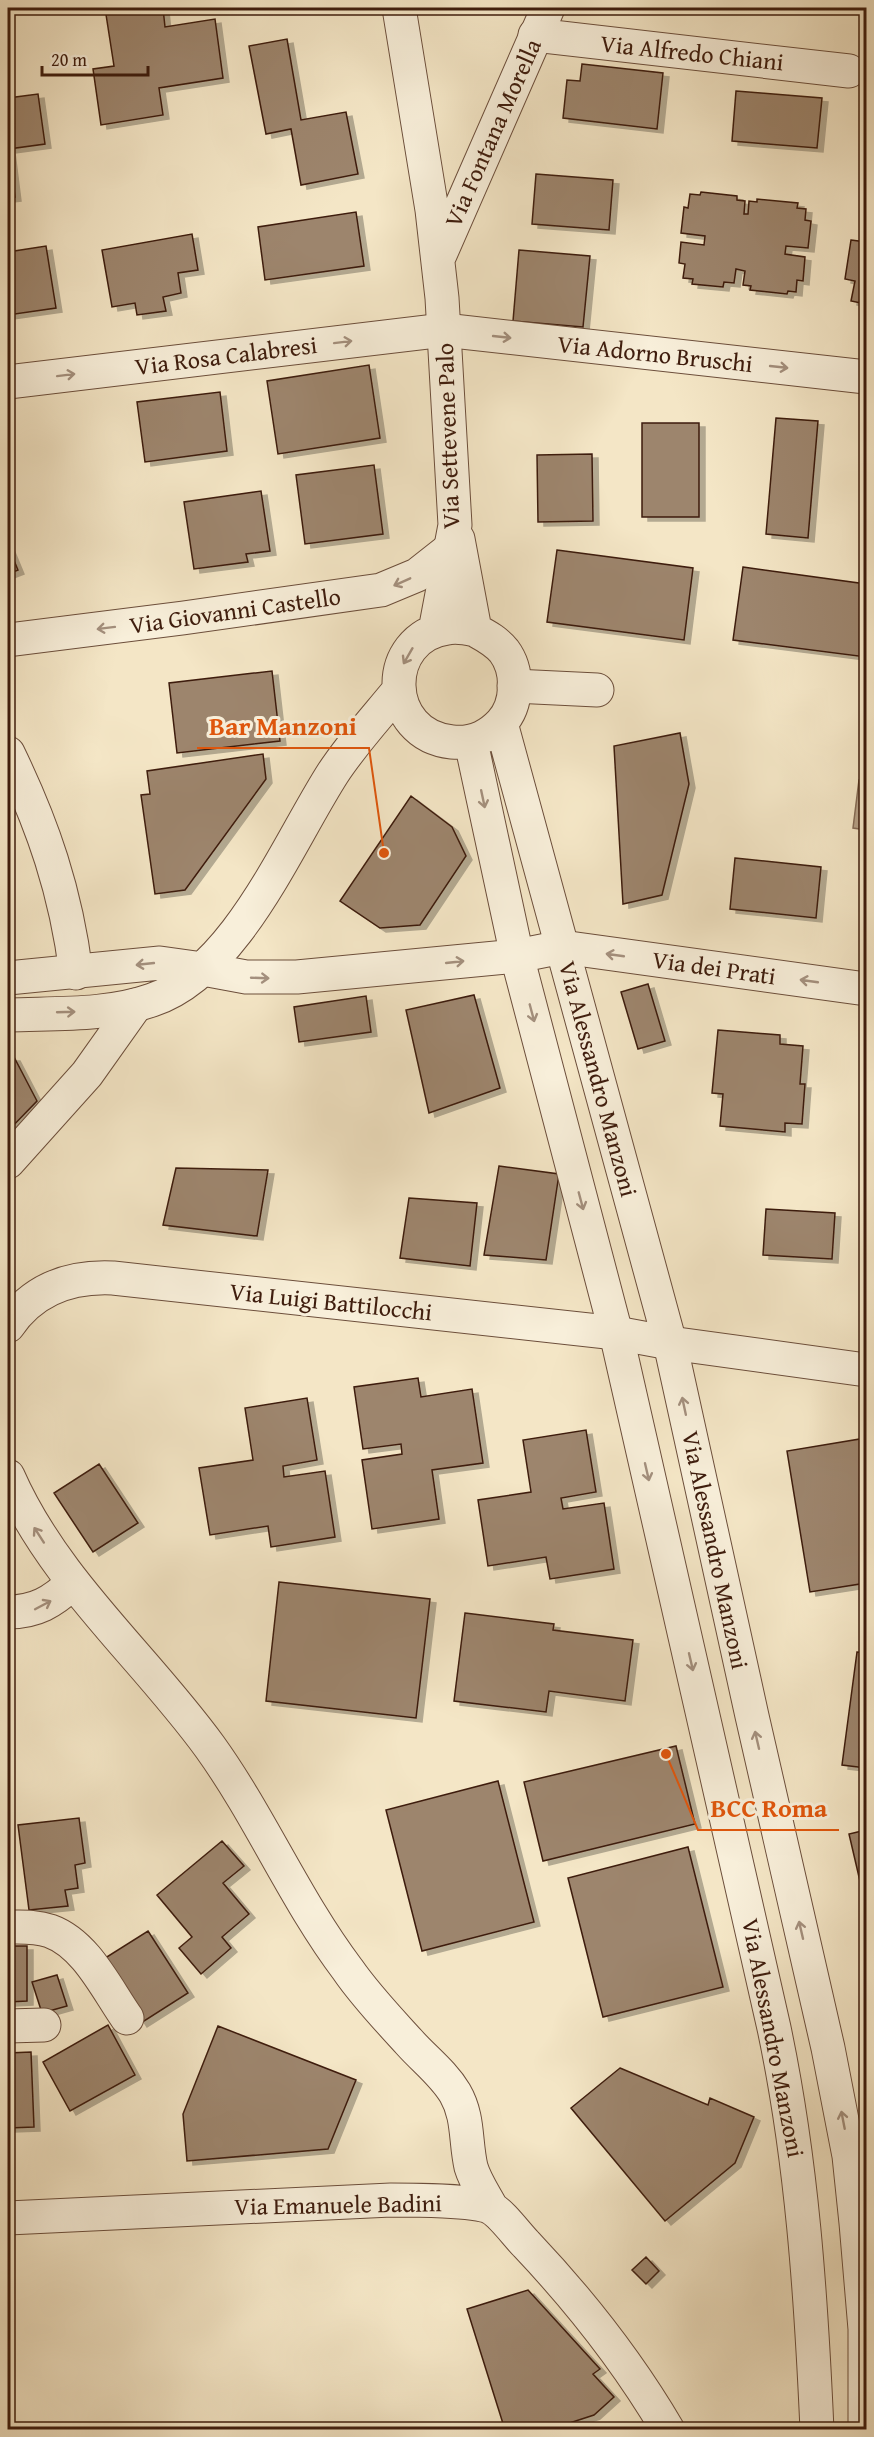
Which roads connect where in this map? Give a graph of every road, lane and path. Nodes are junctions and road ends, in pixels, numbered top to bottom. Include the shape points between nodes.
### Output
1 (399, 8) edge
2 (542, 21) edge
3 (849, 71) dead end
4 (438, 258) junction
5 (444, 330) junction
6 (867, 377) edge
7 (8, 381) edge
8 (453, 537) junction
9 (475, 630) junction
10 (435, 631) junction
11 (8, 640) edge
12 (514, 686) junction
13 (597, 690) dead end
14 (403, 705) junction
15 (501, 723) junction
16 (471, 742) junction
17 (8, 753) edge
18 (16, 788) edge
19 (562, 947) junction
20 (517, 956) junction
21 (203, 969) junction
22 (76, 973) junction
23 (8, 978) edge
24 (867, 989) edge
25 (136, 1005) junction
26 (8, 1015) edge
27 (8, 1162) edge
28 (8, 1326) edge
29 (616, 1333) junction
30 (670, 1343) junction
31 (867, 1370) edge
32 (8, 1476) edge
33 (73, 1583) junction
34 (8, 1612) edge
35 (8, 1927) edge
36 (127, 2018) dead end
37 (44, 2025) dead end
38 (8, 2026) edge
39 (858, 2154) edge
40 (491, 2207) junction
41 (8, 2218) edge
42 (668, 2430) edge
43 (817, 2430) edge
44 (865, 2430) edge

1 - 4 street, Via Settevene Palo
2 - 3 street, Via Alfredo Chiani
2 - 4 street, Via Fontana Morella
4 - 5 street, Via Settevene Palo
5 -> 6 street, Via Adorno Bruschi
7 -> 5 street, Via Rosa Calabresi
5 - 8 street, Via Settevene Palo
8 - 9 street
8 - 10 street, Via Settevene Palo
8 -> 11 street, Via Giovanni Castello via 417,575 381,590
9 - 10 street via 457,627
9 - 12 street via 493,639 505,652
10 -> 14 street via 418,642 405,659 399,678
12 - 13 street
12 - 15 street via 512,702
14 - 16 street via 420,730 440,741
14 - 21 street via 348,751 256,903
15 - 16 street
15 - 19 street, Via Alessandro Manzoni
16 -> 20 street, Via Alessandro Manzoni
17 - 18 street
18 - 22 street via 58,877
19 - 20 street, Via dei Prati
24 -> 19 street, Via dei Prati
19 - 30 street, Via Alessandro Manzoni
21 -> 20 street, Via dei Prati via 279,978
20 -> 29 street, Via Alessandro Manzoni
21 -> 22 street via 160,963
21 - 25 street via 178,989
22 - 23 street
26 -> 25 street
25 - 27 street via 87,1074
28 - 29 street, Via Luigi Battilocchi via 24,1308 55,1285 99,1277
29 - 30 street, Via Luigi Battilocchi
29 -> 43 street, Via Alessandro Manzoni via 788,2097 807,2248
30 - 31 street, Via Luigi Battilocchi
39 -> 30 street, Via Alessandro Manzoni via 828,2048
33 -> 32 street via 28,1517
34 -> 33 street via 43,1607
33 - 40 street via 210,1748 347,1970 455,2093 466,2122 472,2168
35 - 36 street via 39,1928 71,1943
37 - 38 street
39 - 44 street, Via Alessandro Manzoni
40 - 41 street, Via Emanuele Badini via 391,2200
40 - 42 street via 566,2286 631,2371

